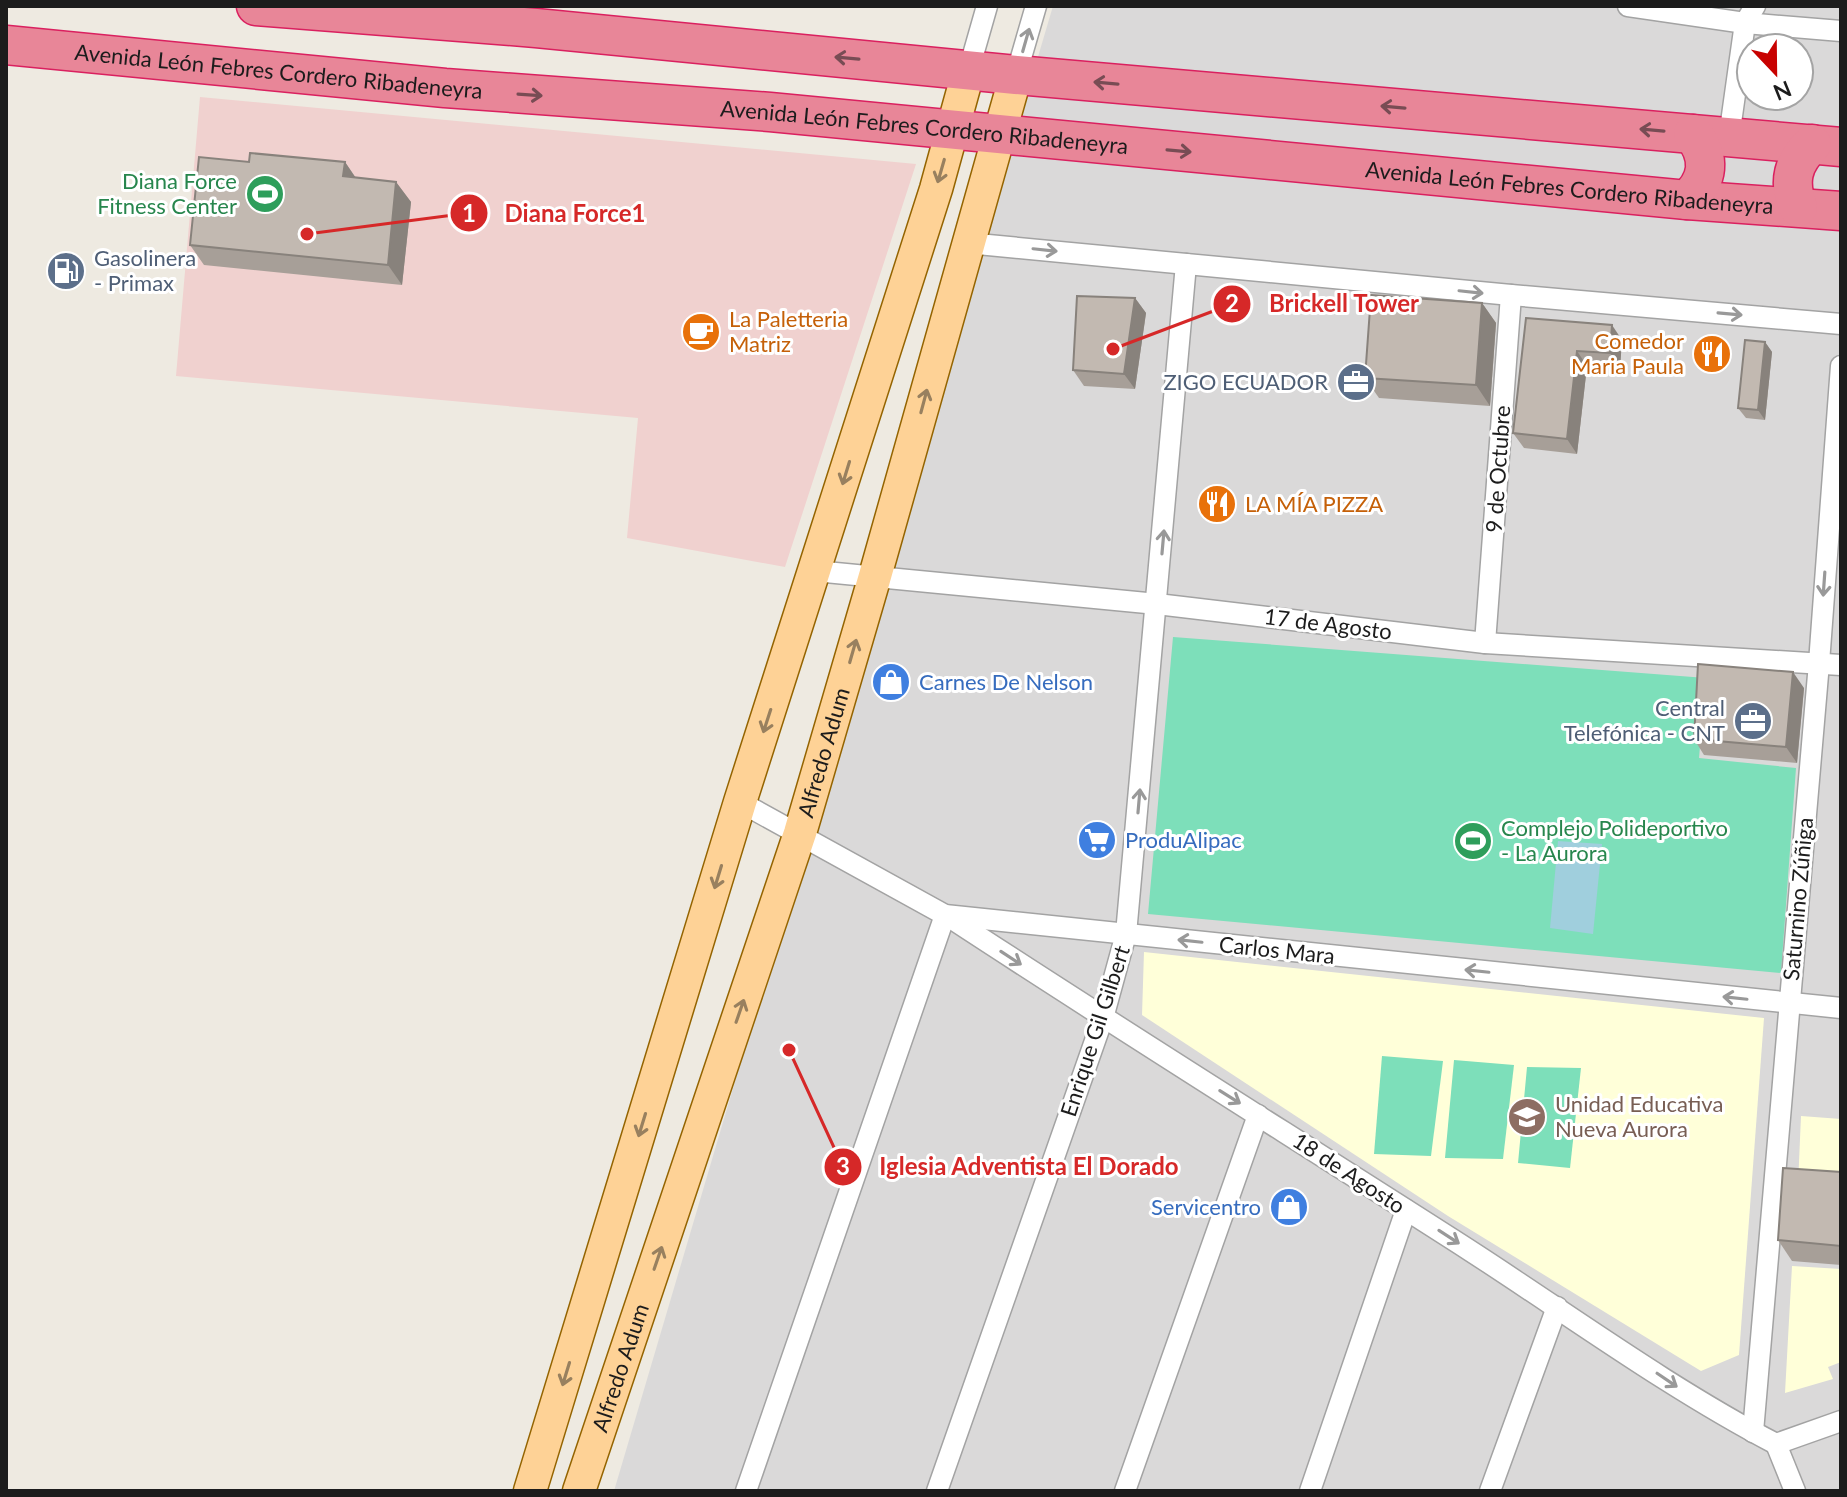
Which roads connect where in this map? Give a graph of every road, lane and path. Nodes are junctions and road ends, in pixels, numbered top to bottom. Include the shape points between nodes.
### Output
1 (256, 6) edge
2 (987, 6) edge
3 (1036, 6) edge
4 (1628, 6) edge
5 (310, 9) edge
6 (1750, 15) edge
7 (1841, 31) edge
8 (6, 45) edge
9 (969, 69) junction
10 (1016, 75) junction
11 (952, 130) junction
12 (998, 134) junction
13 (1711, 136) junction
14 (1826, 146) edge
15 (1687, 200) junction
16 (1798, 207) junction
17 (1841, 211) edge
18 (967, 243) junction
19 (1186, 264) junction
20 (1511, 295) junction
21 (1841, 324) edge
22 (1841, 366) edge
23 (815, 571) junction
24 (875, 576) junction
25 (1157, 604) junction
26 (1485, 643) junction
27 (1819, 663) junction
28 (1841, 665) edge
29 (740, 802) junction
30 (800, 833) junction
31 (945, 915) junction
32 (1126, 934) junction
33 (1789, 1003) junction
34 (1841, 1008) edge
35 (1103, 1018) junction
36 (1258, 1115) junction
37 (1406, 1210) junction
38 (1557, 1307) junction
39 (1841, 1421) edge
40 (1753, 1432) junction
41 (1776, 1444) junction
42 (530, 1491) edge
43 (579, 1491) edge
44 (746, 1491) edge
45 (937, 1491) edge
46 (1125, 1491) edge
47 (1310, 1491) edge
48 (1490, 1491) edge
49 (1795, 1491) edge

1 - 5 highway
2 - 9 street
10 -> 3 street, Alfredo Adum
4 - 6 street
9 -> 5 highway
6 - 7 street
6 - 13 street
8 -> 11 highway, Avenida León Febres Cordero Ribadeneyra
9 - 10 highway
9 - 11 main road
10 - 12 main road, Alfredo Adum
13 -> 10 highway
11 - 12 highway, Avenida León Febres Cordero Ribadeneyra
11 -> 23 main road
12 -> 15 highway, Avenida León Febres Cordero Ribadeneyra
12 - 18 main road, Alfredo Adum
13 - 14 highway
13 - 15 highway via 1703,148 1705,177
14 - 16 highway via 1795,167 1793,194
15 - 16 highway, Avenida León Febres Cordero Ribadeneyra
16 - 17 highway, Avenida León Febres Cordero Ribadeneyra
18 -> 19 street
24 -> 18 main road, Alfredo Adum
19 -> 20 street
25 -> 19 street, Enrique Gil Gilbert
20 -> 21 street
20 - 26 street, 9 de Octubre
22 -> 27 street, Saturnino Zúñiga
23 - 24 street, 17 de Agosto
23 -> 29 main road
24 - 25 street, 17 de Agosto
30 -> 24 main road, Alfredo Adum
25 - 26 street, 17 de Agosto
32 -> 25 street, Enrique Gil Gilbert
26 - 27 street, 17 de Agosto
27 - 28 street, 17 de Agosto
27 - 33 street, Saturnino Zúñiga
29 - 30 street, Carlos Mara
29 -> 42 main road
30 - 31 street, Carlos Mara
43 -> 30 main road, Alfredo Adum
31 - 32 street, Carlos Mara
31 -> 35 street, 18 de Agosto
31 - 44 street
33 -> 32 street, Carlos Mara
32 - 35 street, Enrique Gil Gilbert
33 - 34 street, Carlos Mara
33 - 40 street, Saturnino Zúñiga
35 -> 36 street, 18 de Agosto
35 - 45 street, Enrique Gil Gilbert
36 - 37 street, 18 de Agosto
36 - 46 street
37 -> 38 street, 18 de Agosto
37 - 47 street
38 -> 40 street, 18 de Agosto
38 - 48 street
39 - 41 street
40 - 41 street, 18 de Agosto
41 - 49 street

